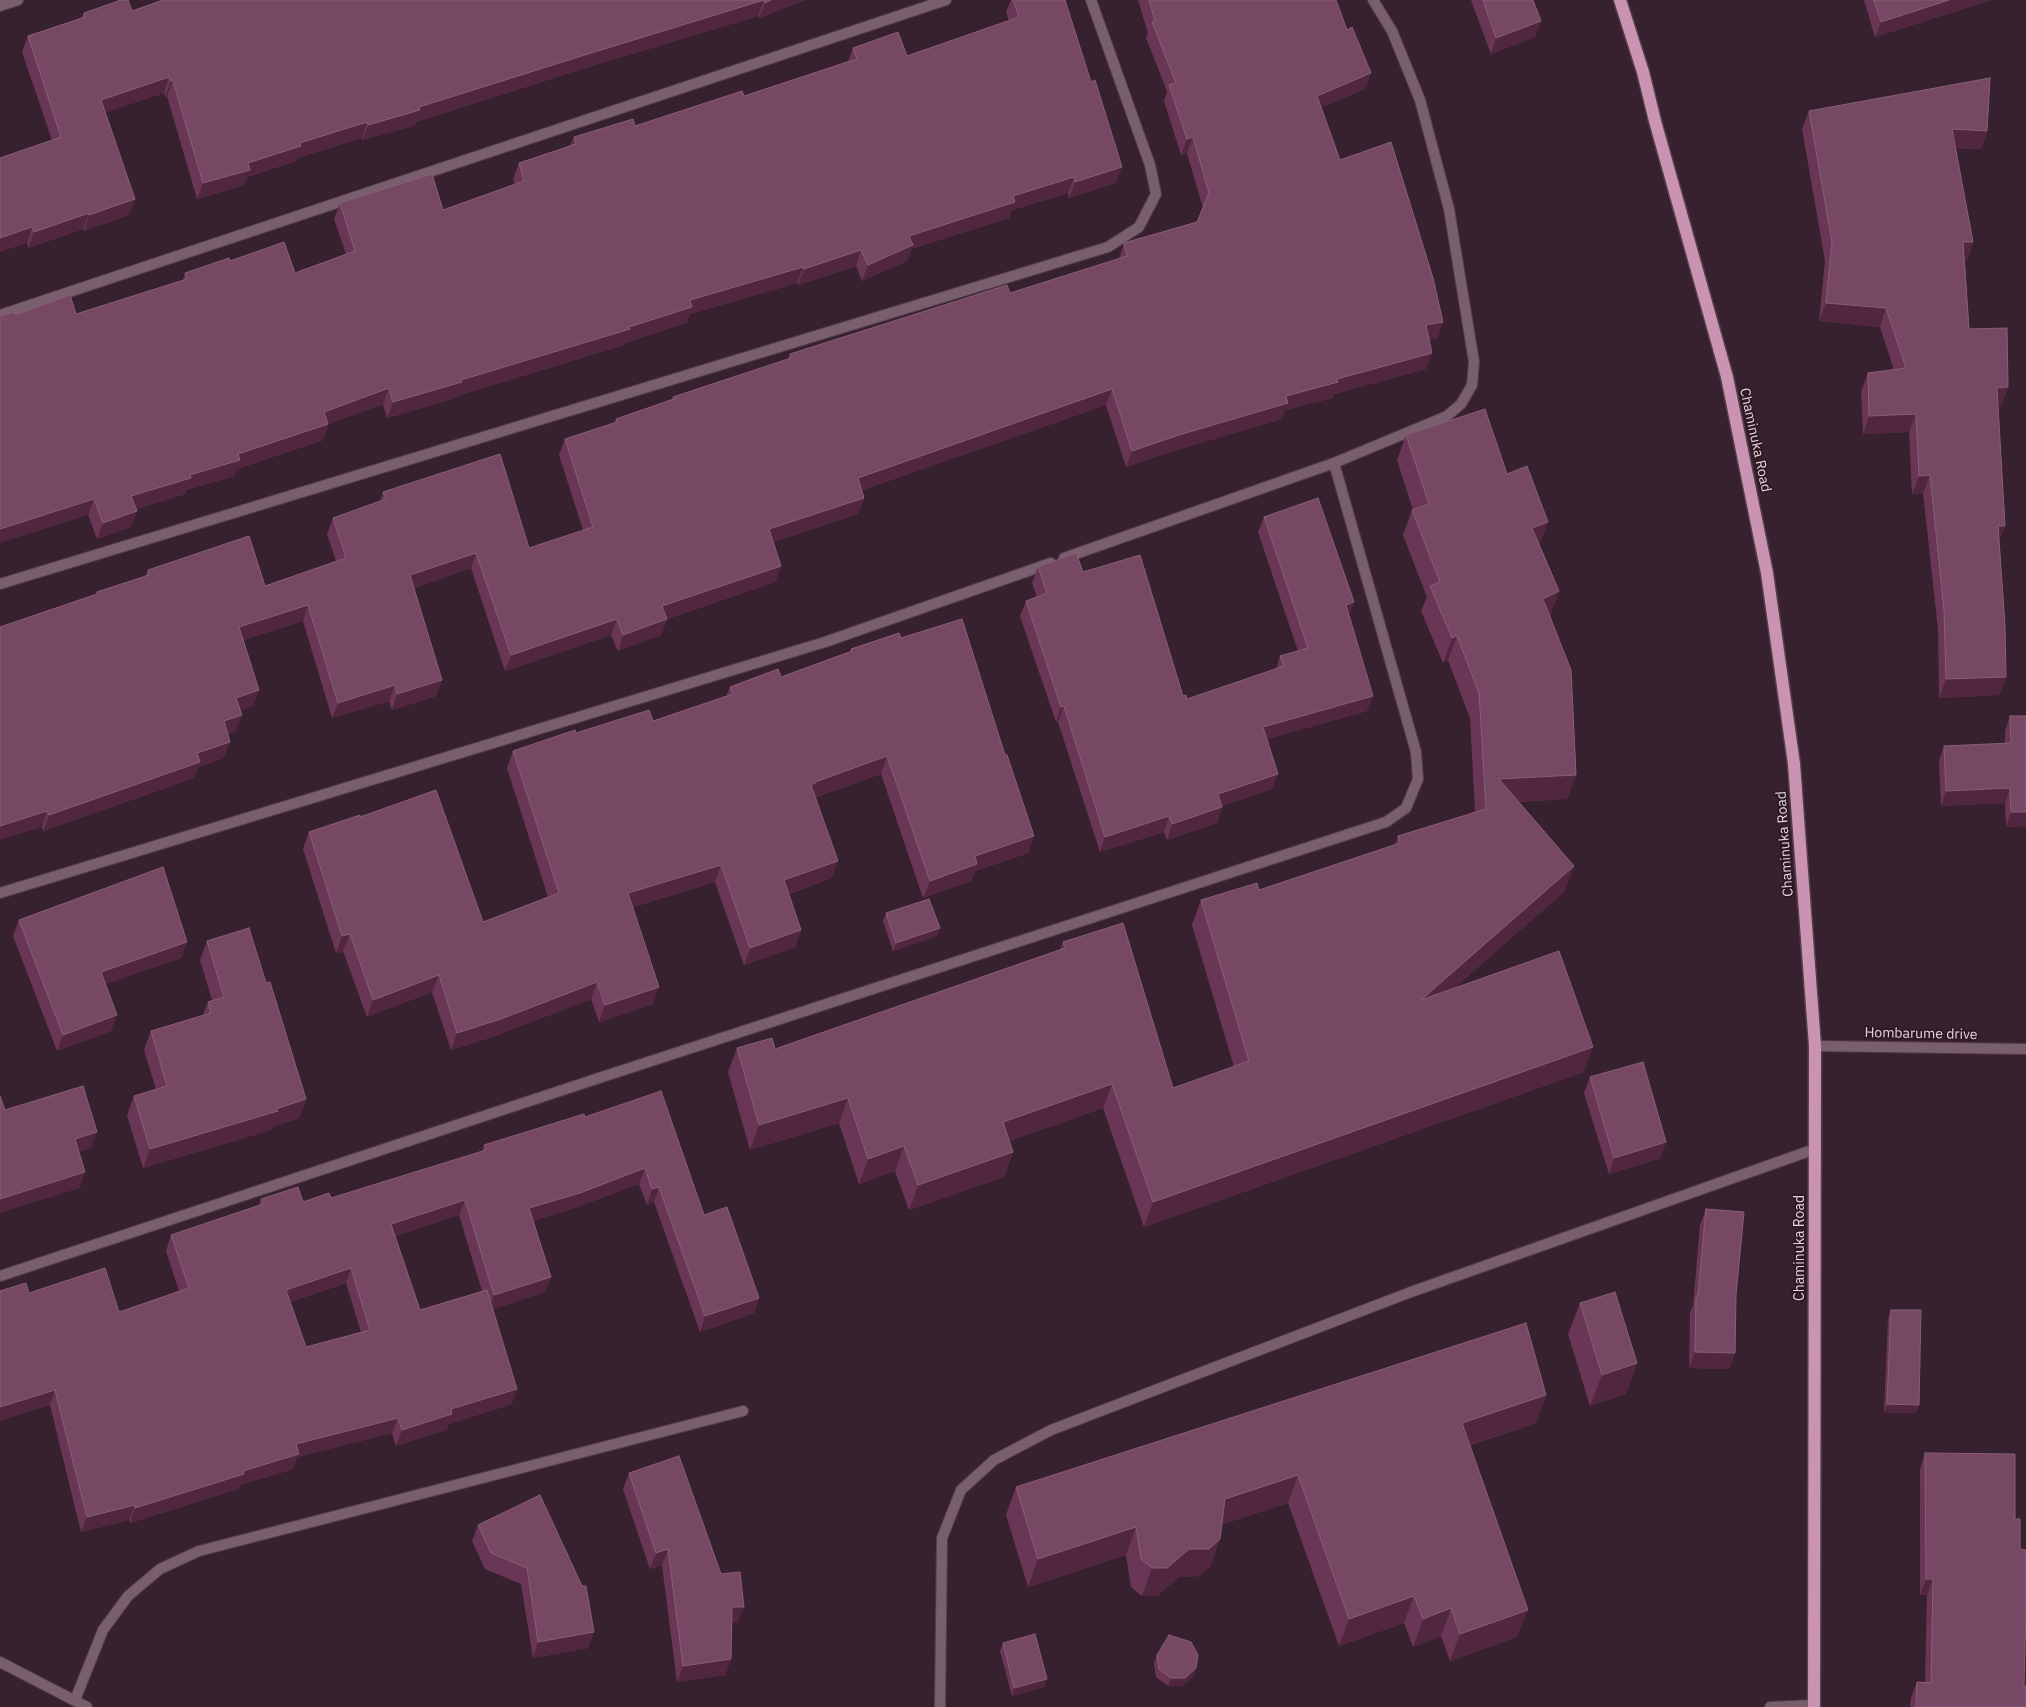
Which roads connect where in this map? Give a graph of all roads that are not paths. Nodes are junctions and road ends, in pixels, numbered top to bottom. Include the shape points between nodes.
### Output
1 (18, 0) edge
2 (946, 0) edge
3 (1092, 0) edge
4 (1373, 0) edge
5 (1620, 0) edge
6 (0, 6) edge
7 (0, 315) edge
8 (1334, 463) junction
9 (0, 584) edge
10 (0, 893) edge
11 (1815, 1046) junction
12 (2026, 1050) edge
13 (1815, 1149) junction
14 (0, 1276) edge
15 (743, 1411) dead end
16 (0, 1662) edge
17 (75, 1700) junction
18 (1814, 1706) edge
19 (87, 1707) edge
20 (940, 1707) edge
21 (1770, 1707) edge

1 - 6 street
2 - 7 street
3 - 9 street via 1150,165 1156,194 1139,227 1108,247
4 - 8 street via 1392,31 1420,100 1448,209 1474,362 1472,385 1461,404 1447,416
5 - 11 main road, Chaminuka Road via 1727,377 1767,573 1794,764
8 - 10 street via 825,642
8 - 14 street via 1416,752 1418,779 1406,808 1386,822
11 - 12 street, Hombarume drive
11 - 13 main road, Chaminuka Road
13 - 18 main road, Chaminuka Road
13 - 20 street via 1411,1292 1051,1430 994,1460 961,1490 942,1538
15 - 17 street via 199,1551 160,1569 128,1596 103,1630
16 - 17 street
17 - 19 street
18 - 21 street

